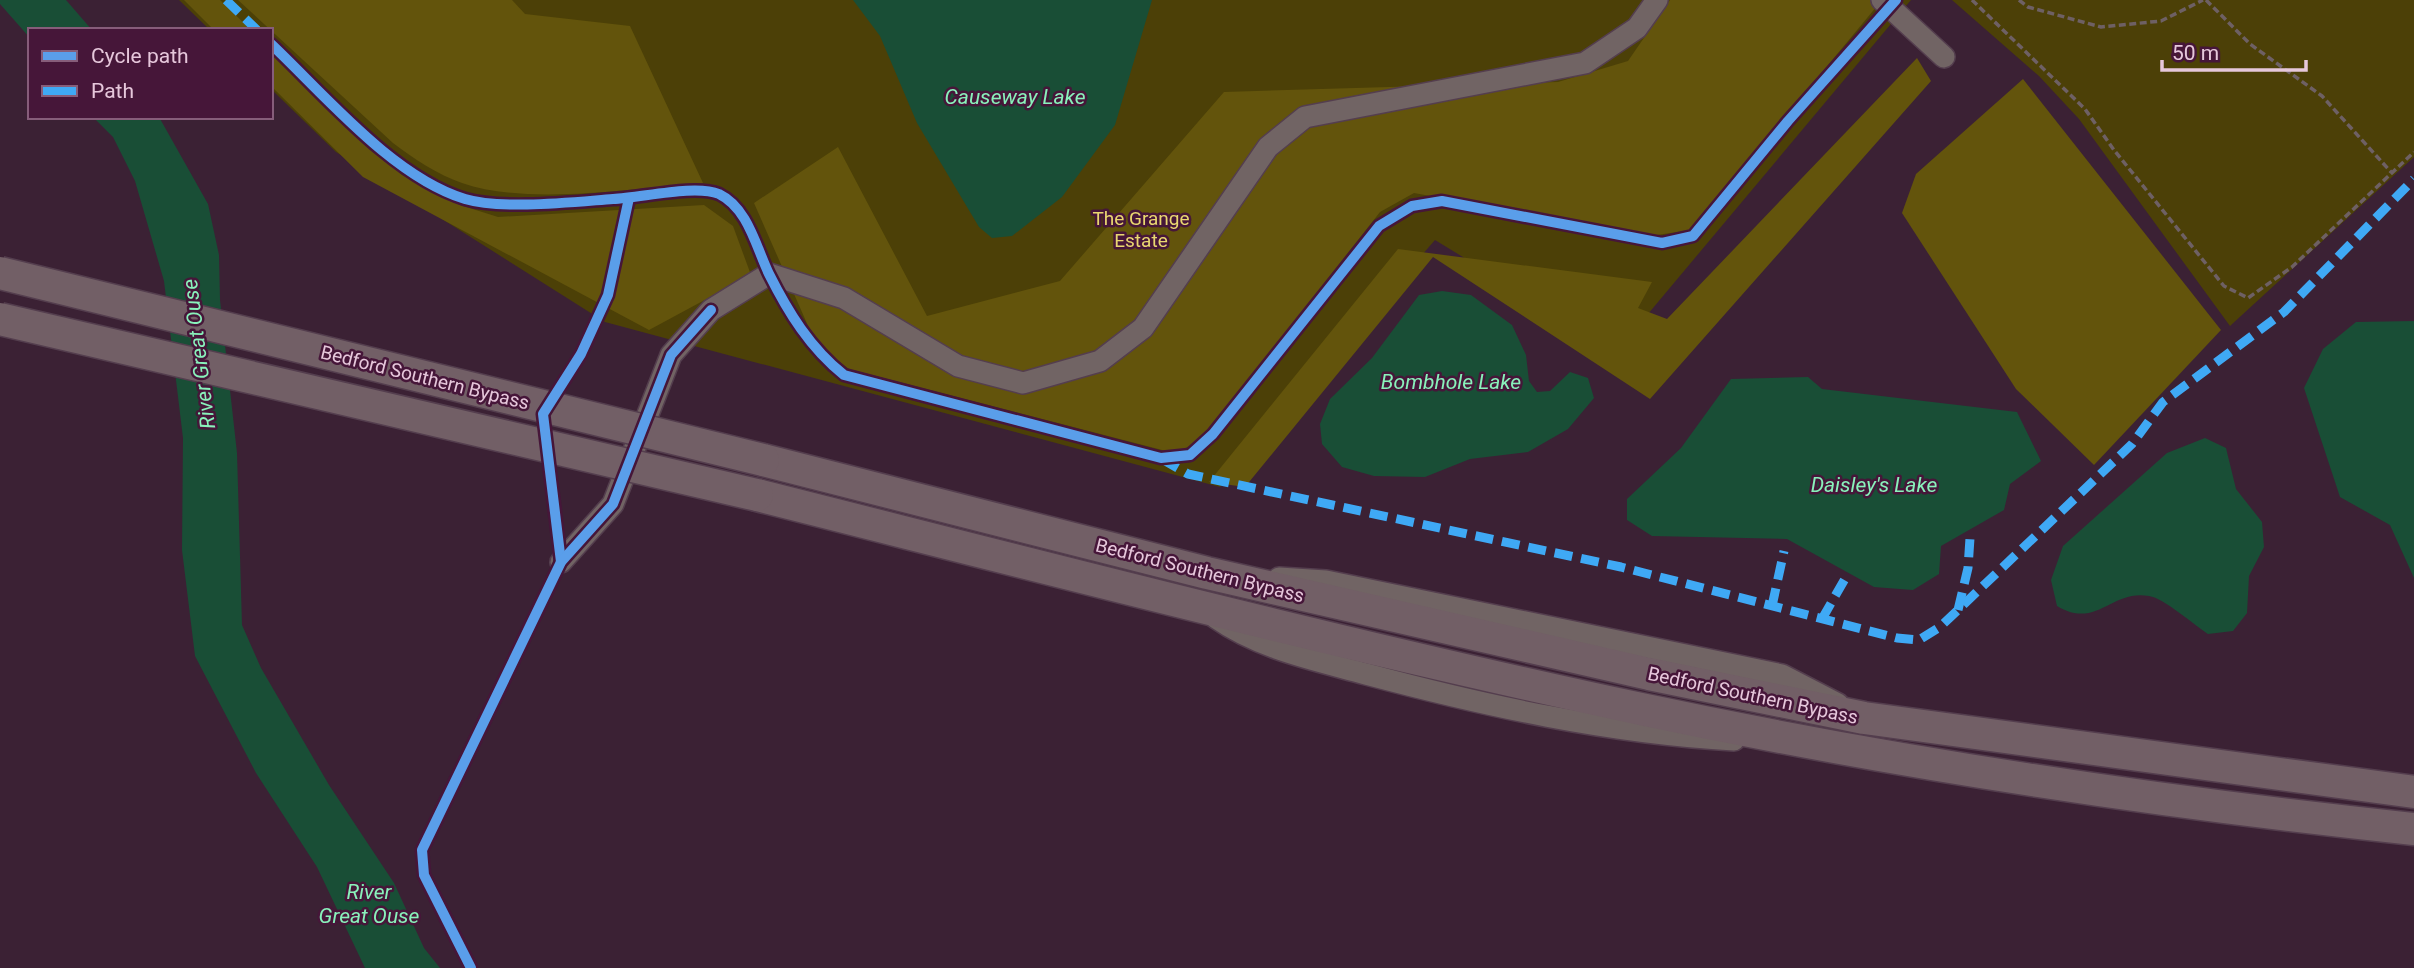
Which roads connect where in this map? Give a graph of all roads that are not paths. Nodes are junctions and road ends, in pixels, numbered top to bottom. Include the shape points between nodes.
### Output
1 (1657, 0) edge
2 (1882, 0) edge
3 (1944, 57) dead end
4 (0, 273) edge
5 (0, 319) edge
6 (561, 562) dead end
7 (2414, 792) edge
8 (2414, 829) edge

1 - 6 lane via 1637,28 1585,64 1306,117 1268,147 1143,328 1100,360 1023,383 958,366 844,298 769,274 711,310 671,355 613,504
2 - 3 lane
4 - 7 highway, Bedford Southern Bypass, bridge via 1207,573 1649,674 1864,718
5 - 8 highway, Bedford Southern Bypass, bridge via 757,495 1199,606 1643,709 2039,781

